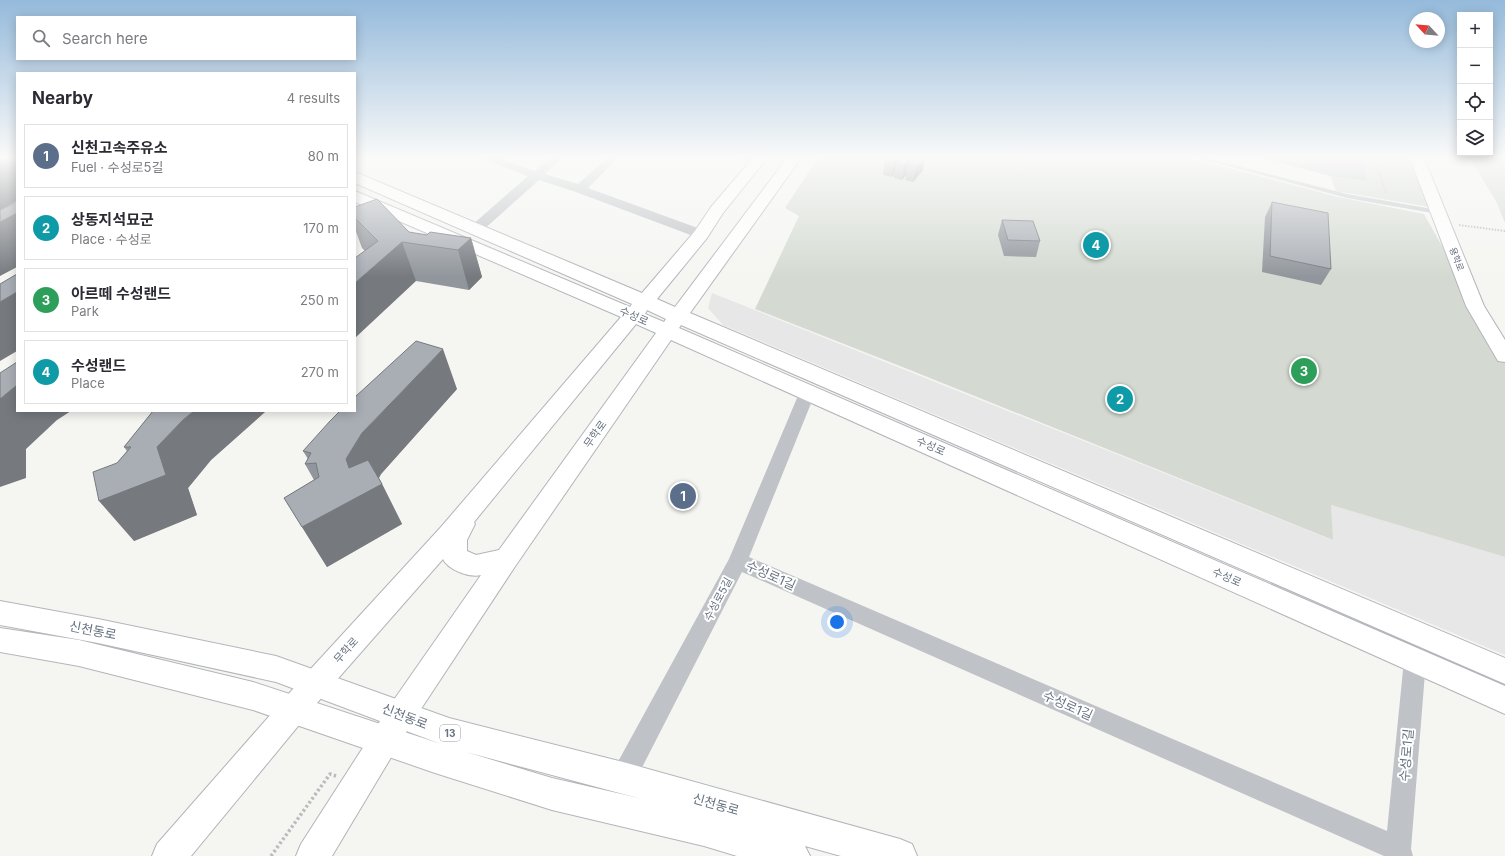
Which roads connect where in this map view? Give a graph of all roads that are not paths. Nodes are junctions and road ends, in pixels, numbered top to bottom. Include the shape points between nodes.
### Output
1 (360, 198) edge
2 (405, 198) edge
3 (511, 198) edge
4 (606, 198) edge
5 (726, 198) edge
6 (765, 198) edge
7 (1361, 198) edge
8 (1432, 198) edge
9 (1436, 208) junction
10 (477, 228) junction
11 (701, 234) junction
12 (638, 308) junction
13 (673, 323) junction
14 (1505, 356) edge
15 (808, 391) junction
16 (471, 509) junction
17 (507, 558) junction
18 (738, 561) junction
19 (0, 613) edge
20 (0, 640) edge
21 (1415, 660) junction
22 (1505, 671) edge
23 (317, 682) junction
24 (1505, 700) edge
25 (294, 709) junction
26 (400, 714) junction
27 (384, 740) junction
28 (623, 778) junction
29 (1399, 852) edge
30 (169, 856) edge
31 (313, 856) edge
32 (793, 856) edge
33 (900, 856) edge

1 - 12 main road, 수성로
2 - 10 main road, 수성로
3 - 10 street
4 - 11 street
5 - 11 main road, 무학로
6 - 13 main road, 무학로
7 - 9 lane
8 - 9 main road, 용학로
9 - 14 main road, 용학로 via 1475,306
10 - 12 main road, 수성로
11 - 12 main road, 무학로
12 - 13 main road, 수성로
12 - 16 main road, 무학로
13 - 15 main road, 수성로
13 - 17 main road, 무학로
13 - 22 main road, 수성로
15 - 18 street, 수성로5길
15 - 21 main road, 수성로
16 - 17 main road via 454,540 454,556 474,566
16 - 23 main road, 무학로
17 - 26 main road, 무학로
18 - 28 street, 수성로5길
18 - 29 street, 수성로1길
19 - 23 main road, 신천동로 / 13 via 276,668
20 - 25 main road via 79,653 253,696
21 - 24 main road, 수성로
21 - 29 street, 수성로1길
23 - 25 main road, 무학로
23 - 26 main road, 신천동로 / 13
25 - 27 main road
25 - 30 main road, 무학로
26 - 27 main road, 무학로
26 - 28 main road, 신천동로 / 13 via 449,733
27 - 31 main road, 무학로
27 - 32 main road via 552,794 704,830
28 - 33 main road, 신천동로 / 13

